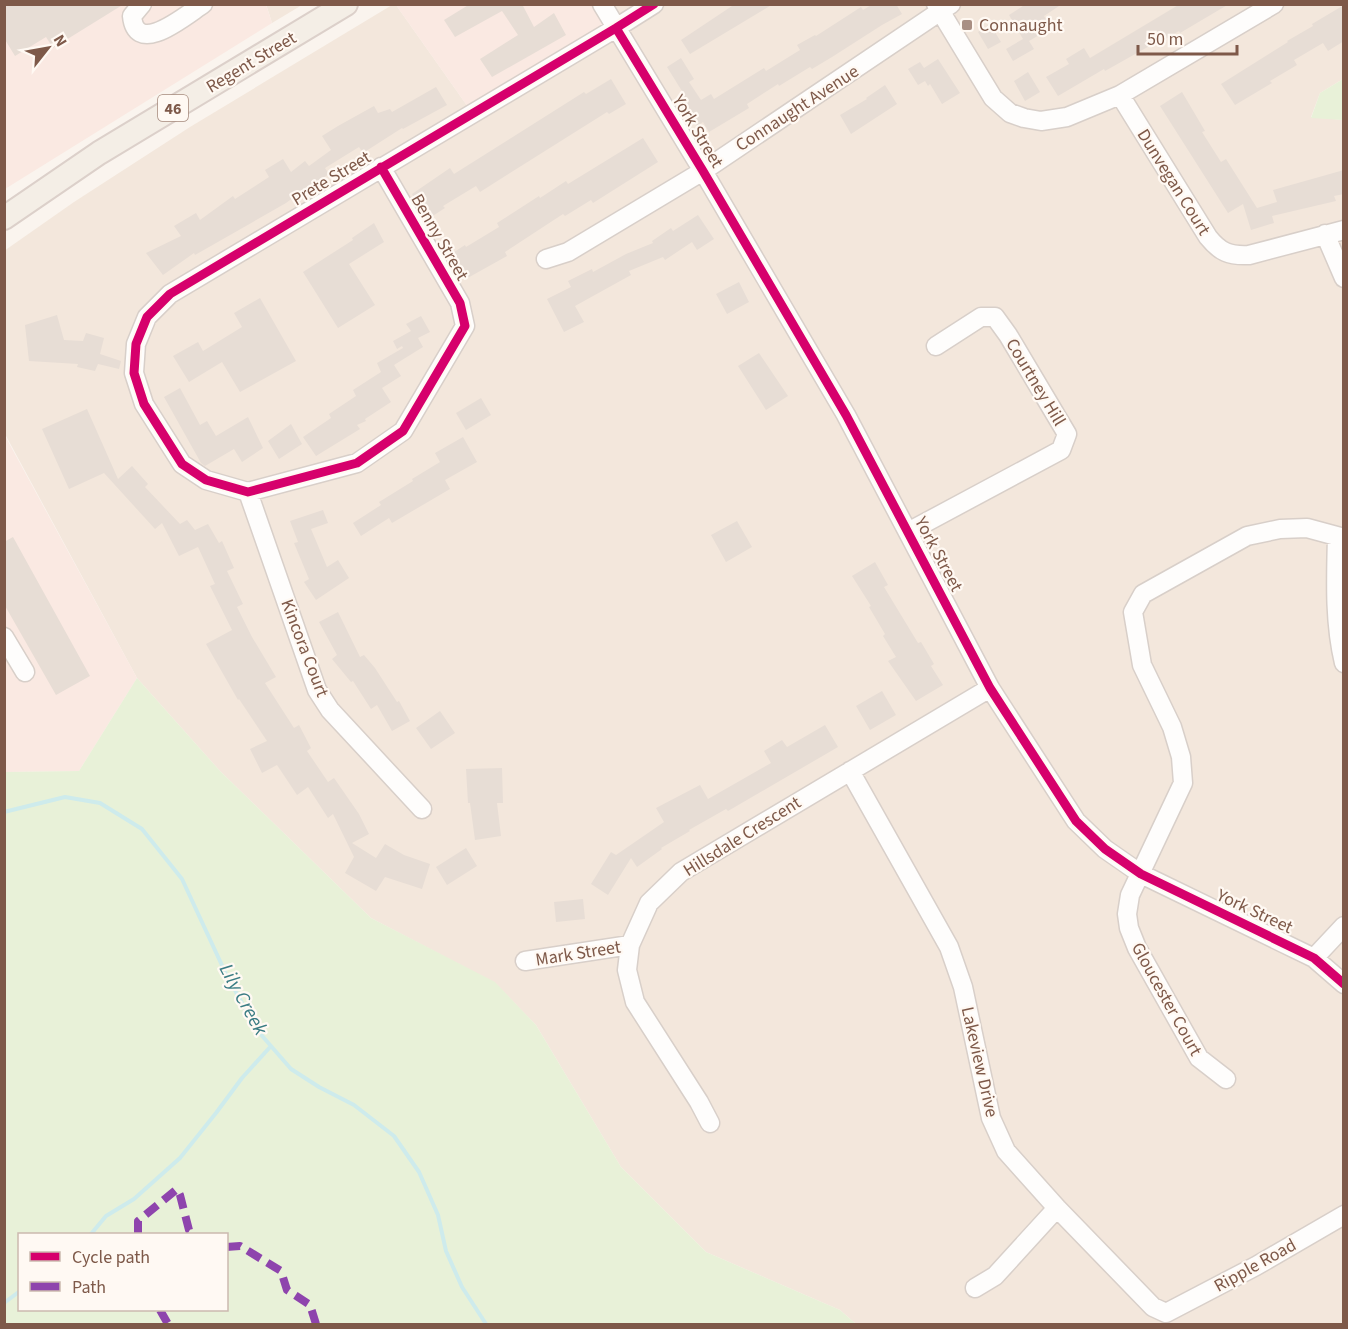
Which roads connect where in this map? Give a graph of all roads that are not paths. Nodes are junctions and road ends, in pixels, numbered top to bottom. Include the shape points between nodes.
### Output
1 (142, 4) edge
2 (203, 4) edge
3 (346, 4) edge
4 (602, 4) edge
5 (654, 4) edge
6 (1274, 4) edge
7 (942, 7) edge
8 (616, 28) junction
9 (1120, 95) junction
10 (381, 167) junction
11 (703, 171) junction
12 (4, 218) edge
13 (1344, 230) edge
14 (1325, 234) junction
15 (546, 259) dead end
16 (1344, 278) edge
17 (936, 346) dead end
18 (248, 492) junction
19 (908, 532) junction
20 (1340, 537) edge
21 (4, 637) edge
22 (1344, 663) edge
23 (25, 672) dead end
24 (990, 688) junction
25 (850, 771) junction
26 (422, 809) dead end
27 (1141, 874) junction
28 (1344, 926) edge
29 (630, 945) junction
30 (1314, 958) junction
31 (525, 961) dead end
32 (1344, 984) edge
33 (1226, 1079) dead end
34 (710, 1123) dead end
35 (1057, 1208) junction
36 (1344, 1215) edge
37 (975, 1288) dead end
38 (1166, 1313) joint

1 - 2 street via 132,16 133,25 147,36 158,34
3 - 12 main road, Regent Street / 46 via 99,153
4 - 8 street, York Street
5 - 8 street, Prete Street
6 - 9 street
7 - 9 street via 993,98 1010,113 1041,121 1067,117
7 - 11 street, Connaught Avenue
8 - 10 street, Prete Street
8 - 11 street, York Street
9 - 14 street, Dunvegan Court via 1208,237 1222,252 1249,255
10 - 18 street, Benny Street via 460,303 465,326 403,431 357,463
10 - 18 street, Prete Street via 170,294 147,317 136,345 134,373 144,404 182,464 206,480
11 - 15 street, Connaught Avenue via 568,252
11 - 19 street, York Street via 846,415
13 - 14 street, Dunvegan Court
14 - 16 street
17 - 19 street, Courtney Hill via 981,317 995,317 1067,434 1061,450
18 - 26 street, Kincora Court via 317,690 330,710
19 - 24 street, York Street
20 - 22 street via 1336,599
20 - 27 street, Gloucester Court via 1307,528 1247,536 1143,594 1133,612 1142,665 1172,727 1181,757 1183,783
21 - 23 street
24 - 25 street, Hillsdale Crescent
24 - 27 street, York Street via 1076,821 1105,849
25 - 29 street, Hillsdale Crescent via 681,872 649,903
25 - 35 street, Lakeview Drive via 949,947 963,987 991,1118 1006,1150
27 - 30 street, York Street
27 - 33 street, Gloucester Court via 1130,895 1127,914 1137,948 1198,1058
28 - 30 street
29 - 31 street, Mark Street
29 - 34 street, Hillsdale Crescent via 627,970 635,1002
30 - 32 street, York Street
35 - 37 street via 995,1276
35 - 38 street, Lakeview Drive via 1153,1307
36 - 38 street, Ripple Road

